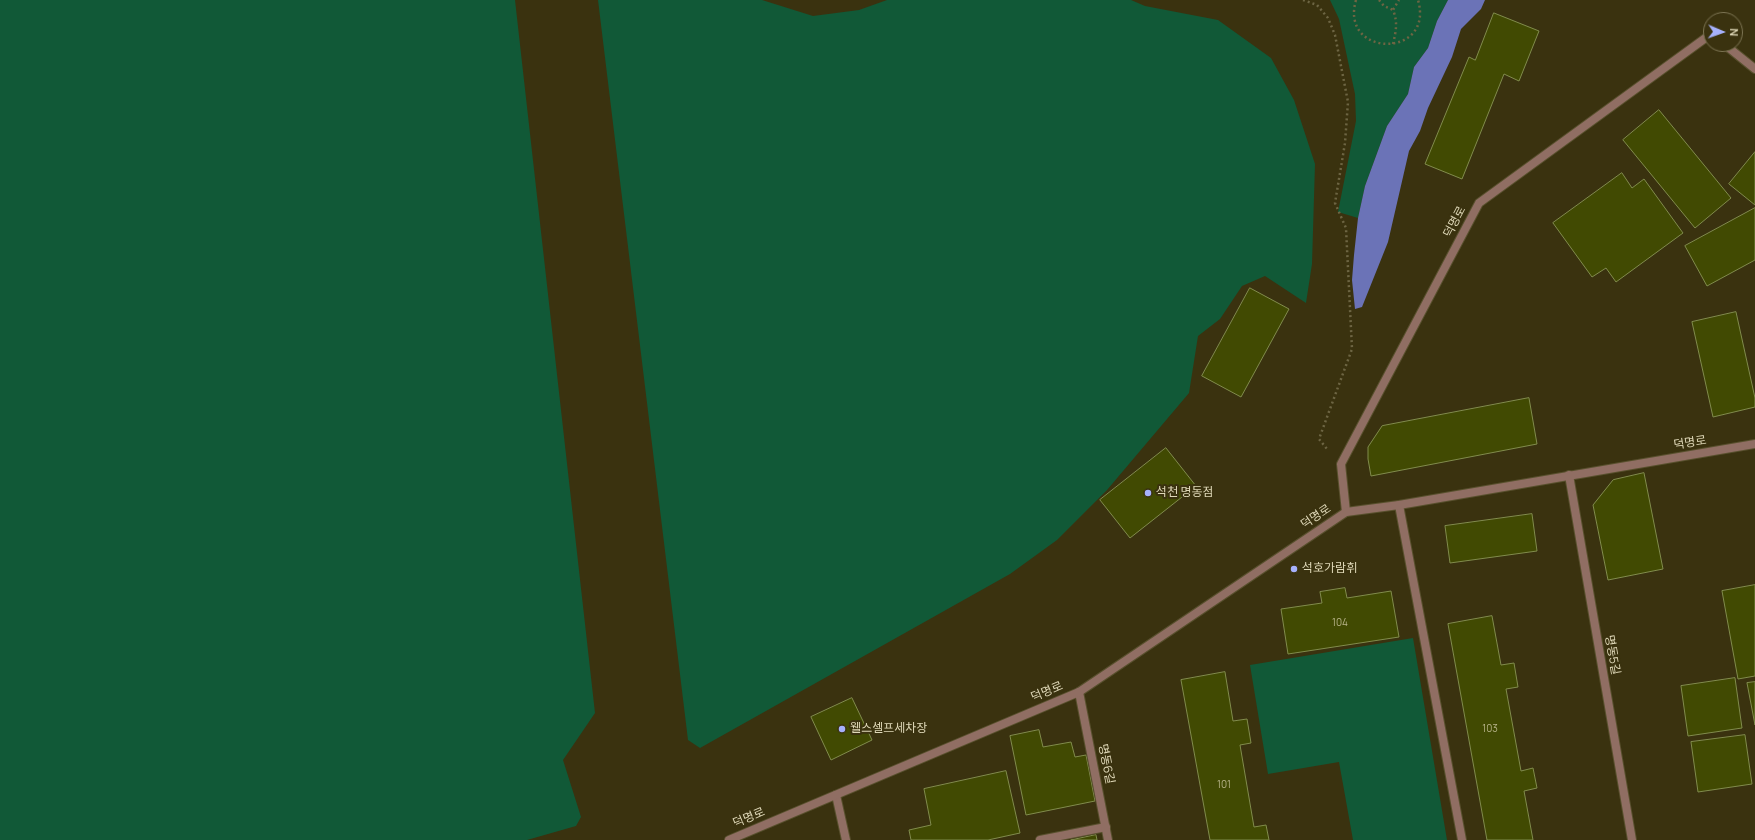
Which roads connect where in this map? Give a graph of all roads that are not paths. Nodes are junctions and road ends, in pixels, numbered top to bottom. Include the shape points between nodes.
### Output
1 (1703, 40) edge
2 (1734, 52) edge
3 (1755, 69) edge
4 (1755, 444) edge
5 (1569, 475) junction
6 (1400, 505) junction
7 (1346, 512) junction
8 (1079, 692) junction
9 (836, 794) junction
10 (1106, 827) junction
11 (728, 840) edge
12 (846, 840) edge
13 (1040, 840) edge
14 (1108, 840) edge
15 (1462, 840) edge
16 (1632, 840) edge

1 - 7 street, 덕명로 via 1479,203 1341,464
2 - 3 street
4 - 5 street, 덕명로
5 - 6 street, 덕명로
5 - 16 street, 명동5길
6 - 7 street, 덕명로
6 - 15 street
7 - 8 street, 덕명로
8 - 9 street, 덕명로
8 - 10 street, 명동6길
9 - 11 street, 덕명로
9 - 12 street
10 - 13 street
10 - 14 street, 명동6길

